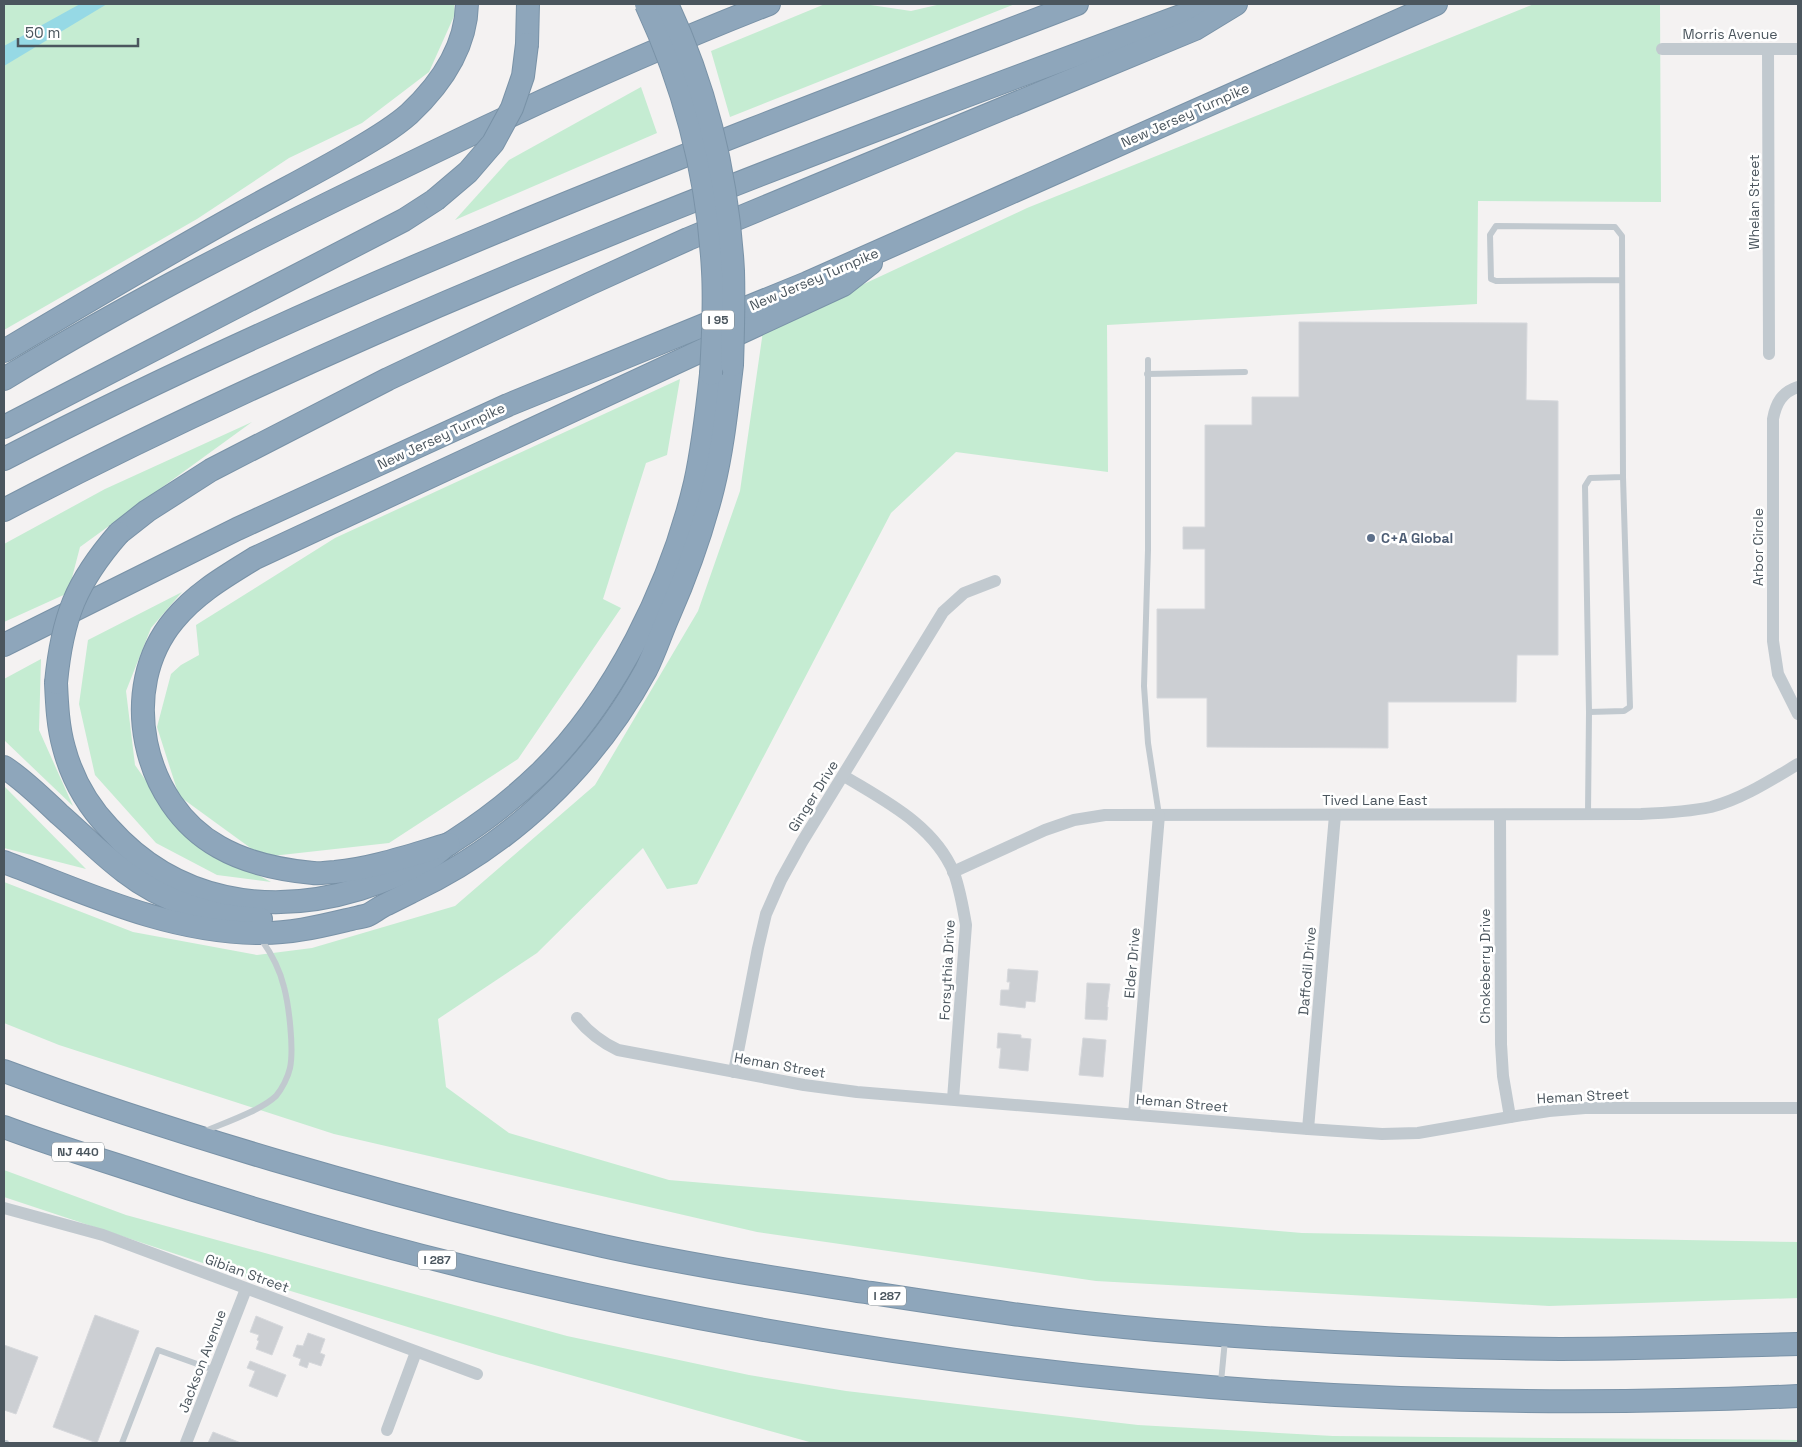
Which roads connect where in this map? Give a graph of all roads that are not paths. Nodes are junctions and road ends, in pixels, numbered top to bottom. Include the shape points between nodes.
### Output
1 (467, 4) edge
2 (528, 4) edge
3 (646, 4) edge
4 (667, 4) edge
5 (769, 4) edge
6 (1078, 4) edge
7 (1213, 4) edge
8 (1236, 4) edge
9 (1436, 4) edge
10 (1662, 49) dead end
11 (1768, 49) junction
12 (1798, 49) edge
13 (896, 244) junction
14 (1622, 280) junction
15 (4, 352) edge
16 (1769, 354) dead end
17 (1148, 360) dead end
18 (1245, 372) dead end
19 (1147, 374) junction
20 (4, 379) edge
21 (1798, 387) edge
22 (4, 427) edge
23 (4, 459) edge
24 (1623, 478) junction
25 (4, 510) edge
26 (995, 581) dead end
27 (4, 645) edge
28 (1589, 712) junction
29 (1798, 714) edge
30 (1798, 764) edge
31 (4, 767) edge
32 (844, 776) junction
33 (1588, 814) junction
34 (1159, 815) junction
35 (1335, 815) junction
36 (1500, 815) junction
37 (449, 844) junction
38 (4, 862) edge
39 (953, 872) junction
40 (386, 904) junction
41 (258, 933) junction
42 (578, 1018) dead end
43 (4, 1070) edge
44 (734, 1072) junction
45 (953, 1099) junction
46 (1798, 1108) edge
47 (1134, 1114) junction
48 (1510, 1116) junction
49 (4, 1127) edge
50 (1308, 1129) junction
51 (194, 1136) junction
52 (152, 1177) joint
53 (4, 1208) edge
54 (246, 1289) junction
55 (1225, 1335) junction
56 (1798, 1344) edge
57 (416, 1352) junction
58 (214, 1370) junction
59 (477, 1374) dead end
60 (1220, 1388) junction
61 (1793, 1398) edge
62 (387, 1430) dead end
63 (122, 1443) edge
64 (186, 1443) edge

1 - 15 highway via 458,51 435,87 408,115 338,160 214,228
2 - 22 highway, bridge via 523,76 512,108 493,143 468,172 435,200 404,220
3 - 37 highway, bridge via 660,35 691,129 710,227 714,321 711,374 695,482 682,532 657,594 608,689 540,773 496,812
4 - 40 highway, bridge via 697,79 710,124 729,225 733,272 732,365 724,431 700,538 647,667 597,744 563,784 523,822 471,860
5 - 20 highway via 626,63 358,188 215,260 64,342
6 - 23 highway via 762,125 368,286 199,362
7 - 25 highway via 780,166 577,247 222,402
8 - 37 highway, bridge via 1195,29 688,239 388,379 211,470 147,511 98,557 66,620 56,683 57,717 76,782 96,814 121,842 153,868 204,892 254,902 322,898 361,889 428,860
9 - 13 highway, New Jersey Turnpike / I 95
10 - 11 street, Morris Avenue
11 - 12 street, Morris Avenue
11 - 16 street, Whelan Street
13 - 27 highway, New Jersey Turnpike / I 95 via 508,405 237,529
13 - 37 highway via 844,285 255,558 212,585 173,621 156,648 145,681 142,712 145,743 155,775 190,826 217,846 248,861 315,874 355,870
14 - 14 lane via 1496,282 1491,280 1490,235 1496,226 1615,227 1622,236
14 - 24 lane
17 - 19 lane
18 - 19 lane
19 - 34 lane via 1148,550 1144,686 1148,743
21 - 29 street, Arbor Circle via 1782,396 1773,419 1773,641 1778,674
24 - 28 lane via 1590,478 1585,486
24 - 28 lane via 1630,706 1624,711
26 - 32 street, Ginger Drive via 964,593 943,612
28 - 33 lane
30 - 33 street, Tived Lane East via 1746,794 1712,806 1679,812
31 - 40 highway via 126,873 162,894 199,909 253,919 289,921
32 - 39 street, Forsythia Drive via 922,828 939,847
32 - 44 street, Ginger Drive via 780,880 766,914
33 - 36 street, Tived Lane East
34 - 35 street, Tived Lane East
34 - 39 street, Tived Lane East via 1105,815 1074,820
34 - 47 street, Elder Drive
35 - 36 street, Tived Lane East
35 - 50 street, Daffodil Drive
36 - 48 street, Chokeberry Drive via 1501,1044
38 - 41 highway via 134,912 215,930
39 - 45 street, Forsythia Drive via 966,925
40 - 41 highway via 368,915 329,925
41 - 51 lane via 284,987 290,1068 276,1096 249,1112
42 - 44 street, Heman Street via 601,1042 618,1050
43 - 51 highway, I 287
44 - 45 street, Heman Street via 857,1092
45 - 47 street, Heman Street
46 - 48 street, Heman Street via 1585,1108
47 - 50 street, Heman Street
48 - 50 street, Heman Street via 1418,1133
49 - 52 highway, NJ 440
51 - 55 highway, I 287 via 390,1194 679,1261 1012,1315
52 - 60 highway, I 287 via 295,1222 418,1255 653,1309 803,1337 961,1361 1041,1372
53 - 54 street, Gibian Street via 103,1235
54 - 57 street, Gibian Street
54 - 58 street, Jackson Avenue
55 - 56 highway, I 287 via 1552,1349
55 - 60 lane
57 - 59 street, Gibian Street
57 - 62 street
58 - 63 lane via 158,1350
58 - 64 street, Jackson Avenue
60 - 61 highway, I 287 via 1525,1402

